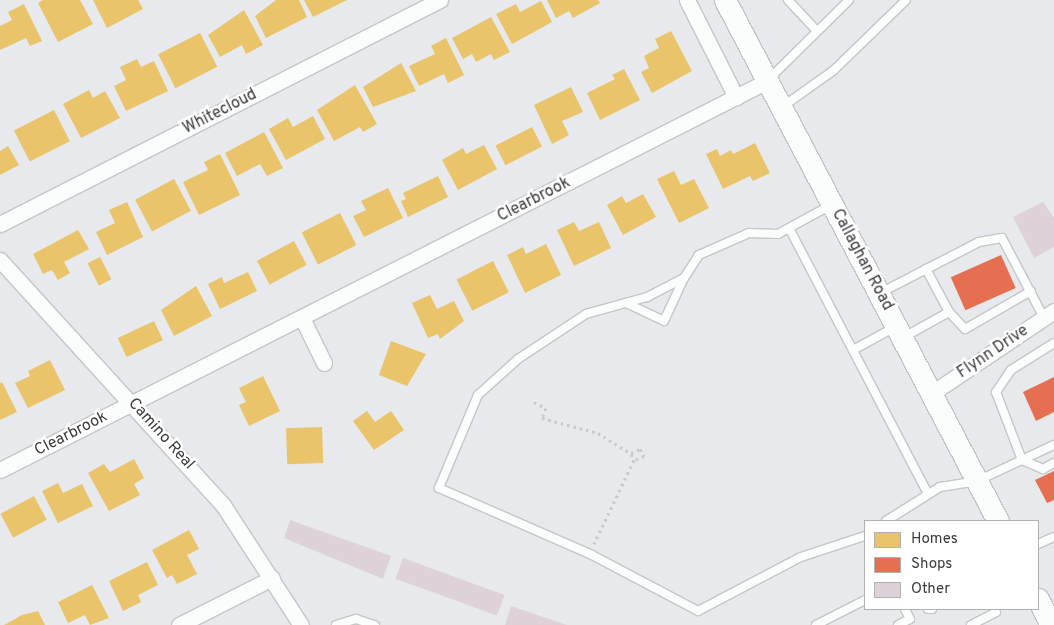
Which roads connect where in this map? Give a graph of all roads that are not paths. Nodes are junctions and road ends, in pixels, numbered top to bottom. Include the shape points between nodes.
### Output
1 (440, 0) edge
2 (687, 0) edge
3 (724, 0) edge
4 (788, 0) edge
5 (849, 0) edge
6 (906, 0) edge
7 (817, 31) junction
8 (765, 82) junction
9 (736, 97) junction
10 (779, 109) junction
11 (833, 204) junction
12 (0, 224) edge
13 (789, 228) junction
14 (0, 260) edge
15 (926, 269) junction
16 (684, 278) junction
17 (1031, 291) junction
18 (880, 293) junction
19 (626, 303) junction
20 (949, 312) junction
21 (1049, 315) edge
22 (302, 318) junction
23 (900, 331) junction
24 (1054, 342) edge
25 (853, 350) junction
26 (324, 363) dead end
27 (932, 393) junction
28 (133, 402) junction
29 (1054, 445) edge
30 (1022, 460) junction
31 (1054, 463) edge
32 (0, 470) edge
33 (977, 480) junction
34 (928, 494) junction
35 (888, 520) edge
36 (997, 520) edge
37 (864, 536) edge
38 (1054, 537) edge
39 (1039, 544) edge
40 (272, 578) junction
41 (864, 601) edge
42 (1039, 601) edge
43 (906, 610) edge
44 (996, 612) dead end
45 (179, 625) edge
46 (301, 625) edge
47 (336, 625) edge
48 (375, 625) edge
49 (816, 625) edge
50 (898, 625) edge
51 (971, 625) edge
52 (1051, 625) edge

1 - 12 street, Whitecloud
2 - 9 street
3 - 8 main road, Callaghan Road
4 - 7 lane
5 - 7 lane
6 - 10 lane via 834,70
7 - 8 lane
8 - 9 street, Clearbrook
8 - 10 main road, Callaghan Road
9 - 22 street, Clearbrook
10 - 11 main road, Callaghan Road
11 - 13 lane
11 - 18 main road, Callaghan Road
13 - 16 lane via 778,234 749,233 699,255
13 - 25 lane
14 - 28 street, Camino Real
15 - 17 lane via 979,242 1002,238
15 - 18 lane
15 - 20 lane
16 - 19 lane
16 - 19 lane via 664,321
17 - 20 lane via 964,329
17 - 21 lane
18 - 23 main road, Callaghan Road
19 - 37 lane via 586,314 518,359 478,395 439,488 589,553 698,611 801,557
20 - 23 lane
21 - 27 street, Flynn Drive
22 - 26 street
22 - 28 street, Clearbrook
23 - 25 lane
23 - 27 main road, Callaghan Road
24 - 30 lane via 1011,370 996,392
25 - 34 lane
27 - 33 main road, Callaghan Road
28 - 32 street, Clearbrook
28 - 40 street, Camino Real via 223,505
29 - 30 lane
30 - 31 lane via 1043,469
30 - 33 lane
33 - 34 lane
33 - 36 main road, Callaghan Road
34 - 35 lane
38 - 39 lane
40 - 45 street
40 - 46 street, Camino Real
41 - 49 lane
42 - 52 main road
43 - 50 lane via 910,619
44 - 51 lane
47 - 48 lane via 356,619

